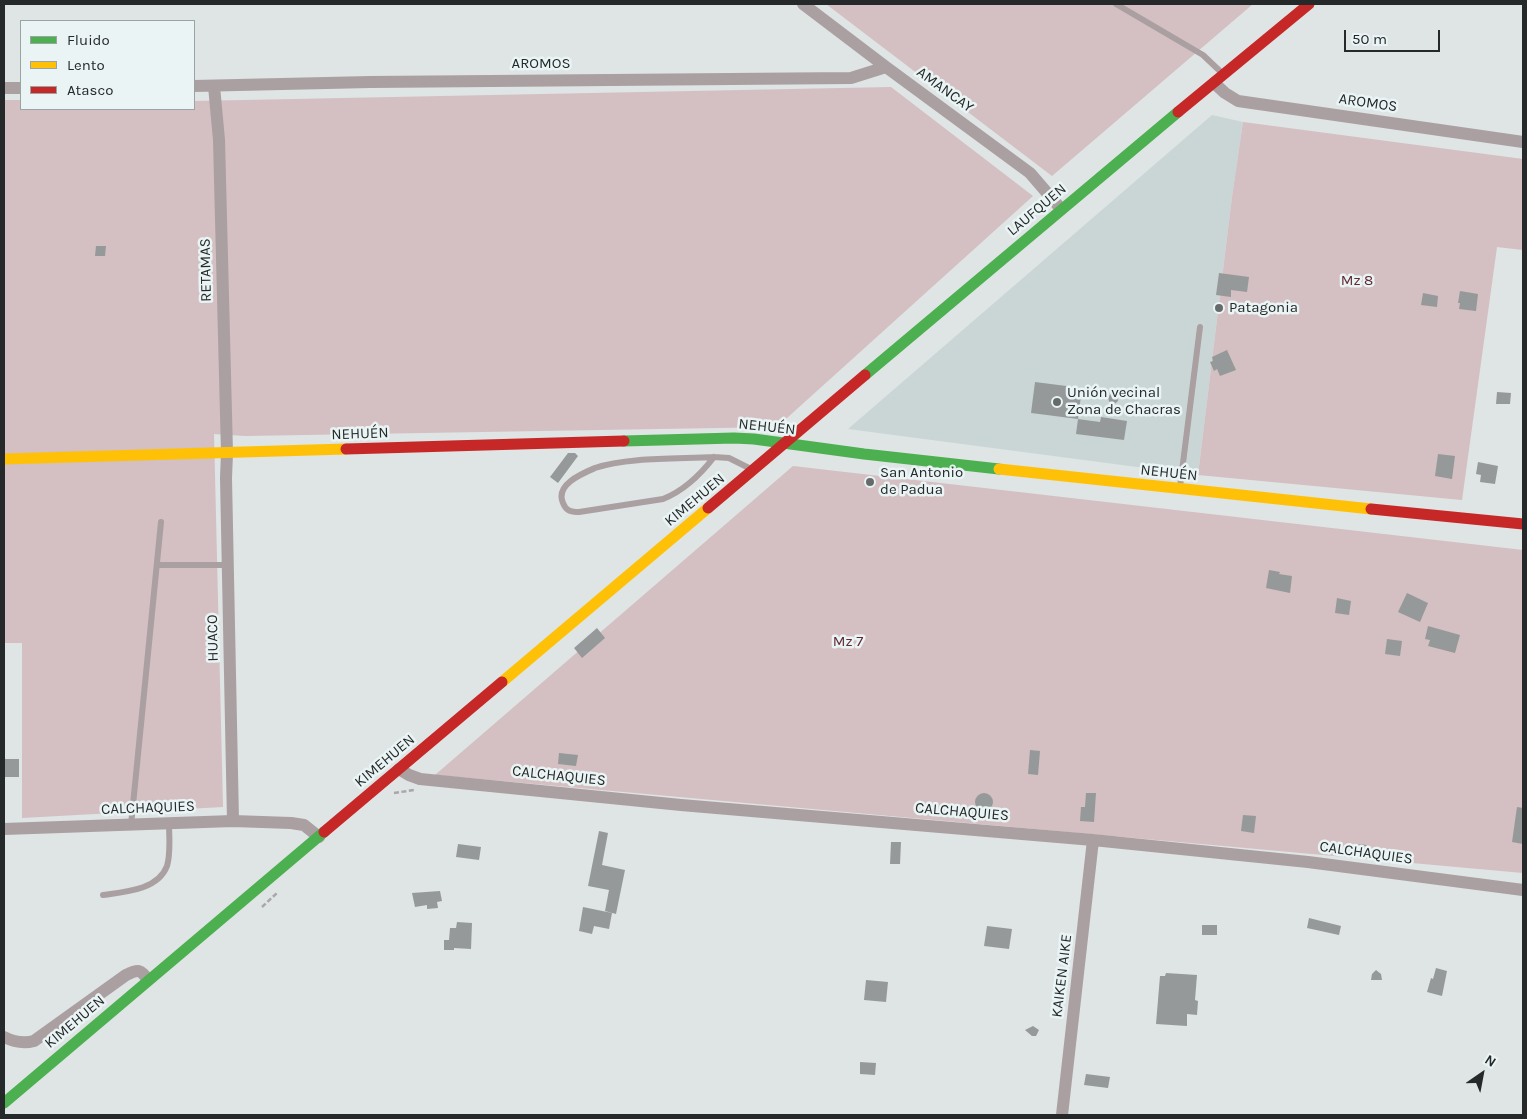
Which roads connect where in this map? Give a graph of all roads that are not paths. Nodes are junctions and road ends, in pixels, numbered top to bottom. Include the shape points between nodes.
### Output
1 (803, 4) edge
2 (1116, 4) edge
3 (1310, 4) edge
4 (886, 67) junction
5 (1219, 79) junction
6 (195, 86) edge
7 (214, 86) junction
8 (4, 88) edge
9 (20, 88) edge
10 (1523, 142) edge
11 (1061, 209) junction
12 (1200, 327) dead end
13 (786, 443) junction
14 (227, 453) junction
15 (714, 457) junction
16 (4, 459) edge
17 (754, 470) junction
18 (1179, 489) junction
19 (161, 522) dead end
20 (1523, 524) edge
21 (157, 564) junction
22 (228, 565) junction
23 (399, 769) junction
24 (233, 821) junction
25 (170, 824) junction
26 (131, 825) junction
27 (4, 829) edge
28 (319, 837) junction
29 (1094, 840) junction
30 (1523, 890) edge
31 (103, 895) dead end
32 (148, 980) junction
33 (4, 1037) edge
34 (4, 1103) edge
35 (1062, 1115) edge

1 - 4 street, AMANCAY
2 - 5 lane via 1195,49
3 - 5 street, LAUFQUEN
4 - 7 street, AROMOS via 852,78
4 - 11 street, AMANCAY via 1030,173
5 - 10 street, AROMOS via 1224,93 1238,101
5 - 11 street, LAUFQUEN
6 - 7 street, AROMOS
7 - 14 street, RETAMAS via 219,140
8 - 9 street
11 - 13 street, LAUFQUEN
12 - 18 lane
13 - 14 street, NEHUÉN via 734,438
13 - 17 street, KIMEHUEN
13 - 18 street, NEHUÉN
14 - 16 street, NEHUÉN
14 - 22 street, HUACO
15 - 15 lane via 706,468 675,494 664,499 572,512 565,508 561,498 570,481 596,468 623,462
15 - 17 lane via 729,458
17 - 23 street, KIMEHUEN
18 - 20 street, NEHUÉN
19 - 21 lane
21 - 22 lane
21 - 26 lane
22 - 24 street, HUACO
23 - 28 street, KIMEHUEN
23 - 29 street, CALCHAQUIES via 420,779
24 - 25 street, CALCHAQUIES
24 - 28 street, CALCHAQUIES via 304,825
25 - 26 street, CALCHAQUIES
25 - 31 lane via 169,855 162,874 136,891
26 - 27 street, CALCHAQUIES
28 - 32 street, KIMEHUEN
29 - 30 street, CALCHAQUIES via 1308,862
29 - 35 street, KAIKEN AIKE
32 - 33 street via 137,970 126,975 34,1041 16,1042
32 - 34 street, KIMEHUEN

